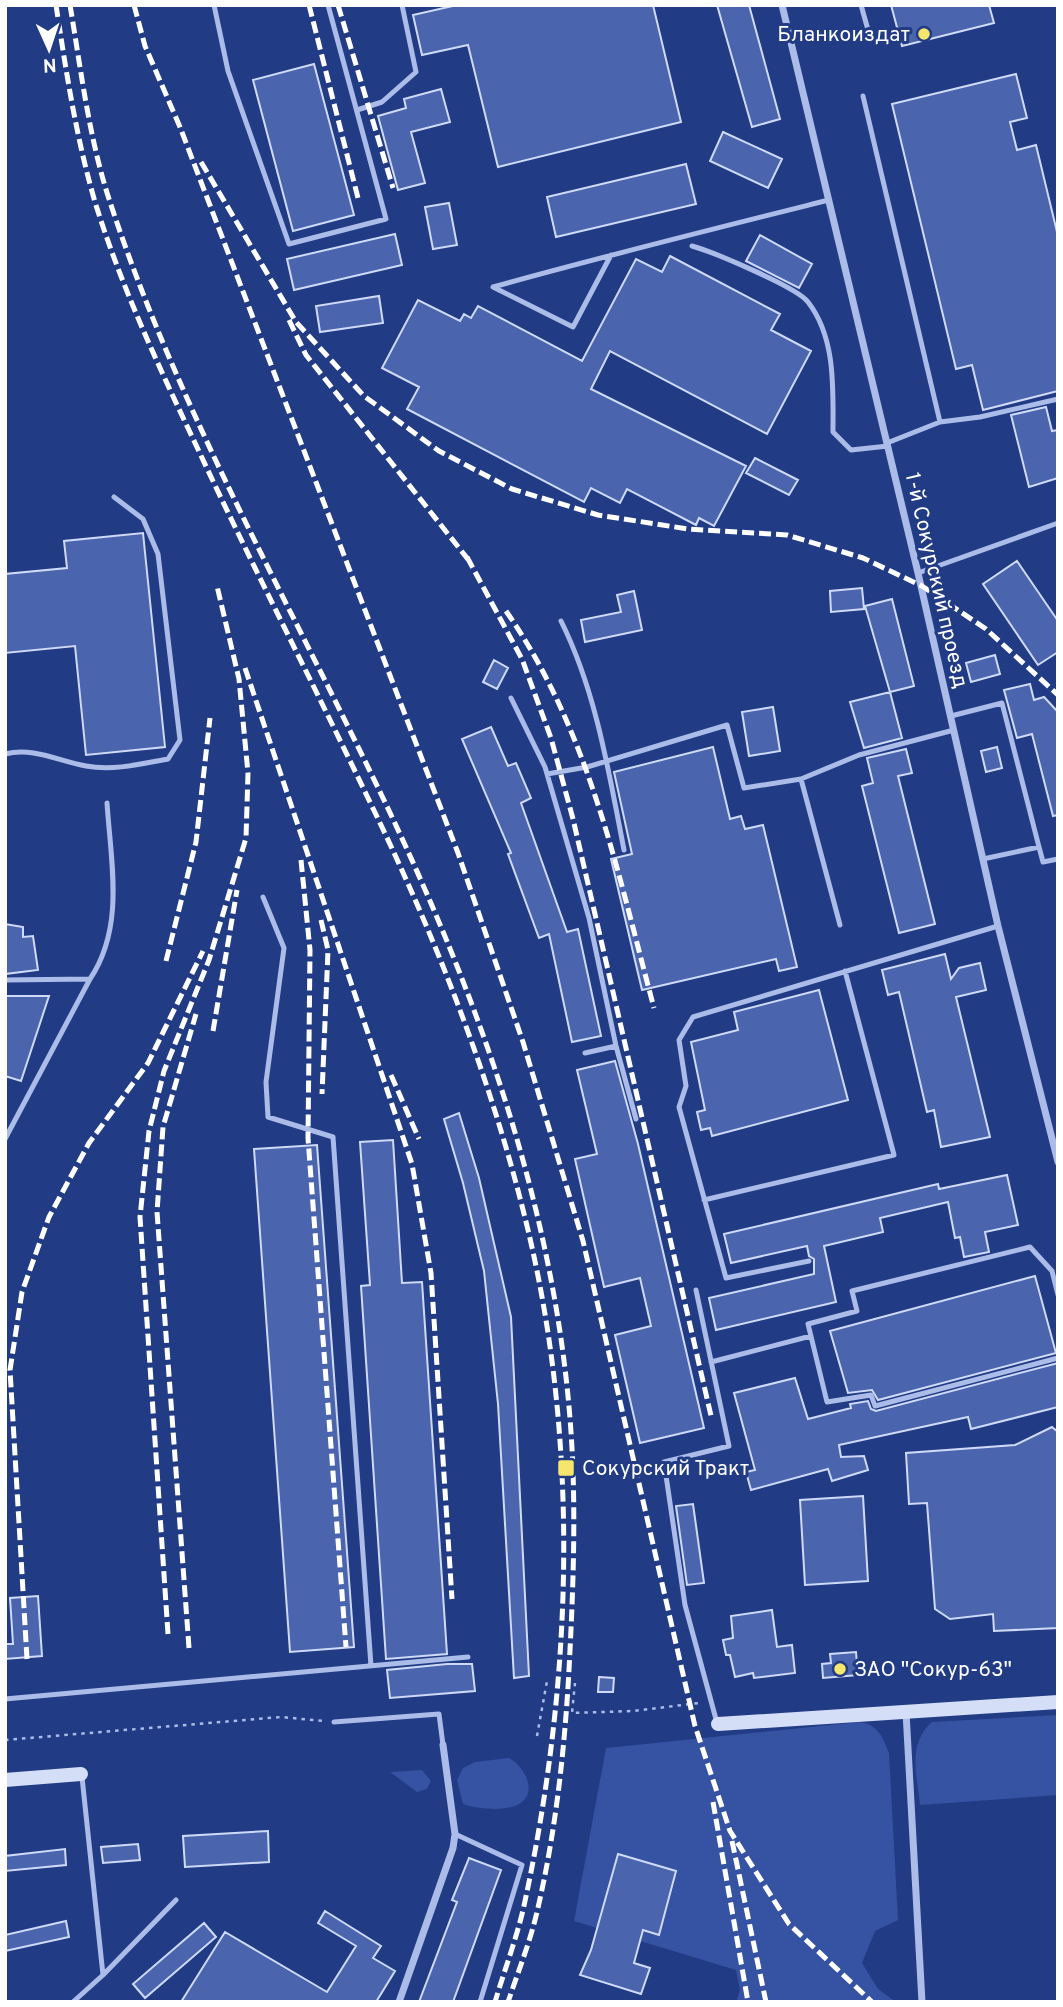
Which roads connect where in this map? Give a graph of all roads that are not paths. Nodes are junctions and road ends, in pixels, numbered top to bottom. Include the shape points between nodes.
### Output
1 (214, 5) edge
2 (328, 5) edge
3 (402, 5) edge
4 (782, 5) edge
5 (861, 5) edge
6 (870, 37) dead end
7 (863, 96) dead end
8 (356, 110) junction
9 (829, 200) junction
10 (692, 246) dead end
11 (611, 255) junction
12 (1058, 399) edge
13 (940, 422) junction
14 (888, 444) junction
15 (114, 496) dead end
16 (1058, 523) edge
17 (918, 573) junction
18 (561, 621) dead end
19 (511, 698) dead end
20 (951, 716) junction
21 (954, 730) junction
22 (5, 754) edge
23 (607, 760) junction
24 (547, 774) junction
25 (802, 779) junction
26 (107, 803) dead end
27 (1039, 846) junction
28 (624, 850) dead end
29 (983, 859) junction
30 (1058, 859) edge
31 (263, 897) dead end
32 (839, 925) dead end
33 (998, 926) junction
34 (845, 971) junction
35 (90, 979) junction
36 (5, 980) edge
37 (616, 1046) junction
38 (584, 1053) dead end
39 (636, 1119) dead end
40 (5, 1139) edge
41 (1058, 1162) edge
42 (705, 1200) junction
43 (809, 1261) dead end
44 (696, 1290) dead end
45 (1058, 1295) edge
46 (811, 1336) junction
47 (1058, 1358) edge
48 (711, 1362) junction
49 (468, 1657) dead end
50 (371, 1666) junction
51 (5, 1699) edge
52 (1058, 1702) edge
53 (906, 1712) junction
54 (334, 1722) road end
55 (718, 1724) joint
56 (443, 1745) joint
57 (81, 1774) joint
58 (5, 1780) edge
59 (455, 1835) junction
60 (176, 1900) dead end
61 (103, 1975) junction
62 (73, 2002) edge
63 (399, 2002) edge
64 (480, 2002) edge
65 (922, 2002) edge

1 - 8 lane via 228,71 289,244 386,219
2 - 8 lane
3 - 8 lane via 416,72 382,102
4 - 9 street, 1-й Сокурский проезд
5 - 6 lane
7 - 13 lane
9 - 11 lane
9 - 14 street, 1-й Сокурский проезд
10 - 14 lane via 807,300 832,364 833,432 851,450
11 - 11 lane via 597,258 493,287 572,327
12 - 13 lane
13 - 14 lane
14 - 17 street, 1-й Сокурский проезд
15 - 22 lane via 144,519 158,554 180,740 168,759 130,766 88,767 23,750
16 - 17 lane
17 - 20 street, 1-й Сокурский проезд
18 - 23 lane via 575,648
19 - 24 lane
20 - 21 street, 1-й Сокурский проезд
20 - 27 lane via 1002,703
21 - 25 lane via 859,755
21 - 29 street, 1-й Сокурский проезд
23 - 24 lane
23 - 25 lane via 727,725 744,788
23 - 28 lane
24 - 37 lane via 589,918
25 - 32 lane
26 - 35 lane via 114,909 104,958
27 - 29 lane
27 - 30 lane via 1043,862
29 - 33 street, 1-й Сокурский проезд
31 - 50 lane via 284,948 266,1082 268,1117 333,1137
33 - 34 lane
33 - 41 street, 1-й Сокурский проезд
34 - 42 lane via 693,1017 679,1040 686,1086 679,1107
34 - 42 lane via 894,1155
35 - 36 lane
35 - 40 lane
37 - 38 lane
37 - 39 lane
42 - 43 lane via 726,1278
44 - 48 lane
45 - 46 lane via 1052,1271 1030,1247 852,1291 857,1311 808,1324
46 - 47 lane via 827,1402 872,1395 875,1406
46 - 48 lane
48 - 55 lane via 729,1446 664,1462 685,1605
49 - 50 lane
50 - 51 lane
52 - 53 street
53 - 55 street
53 - 65 street
54 - 56 lane via 439,1714
56 - 59 street
57 - 58 street
57 - 61 lane
59 - 63 street
59 - 64 lane via 522,1865
60 - 61 lane
61 - 62 lane

